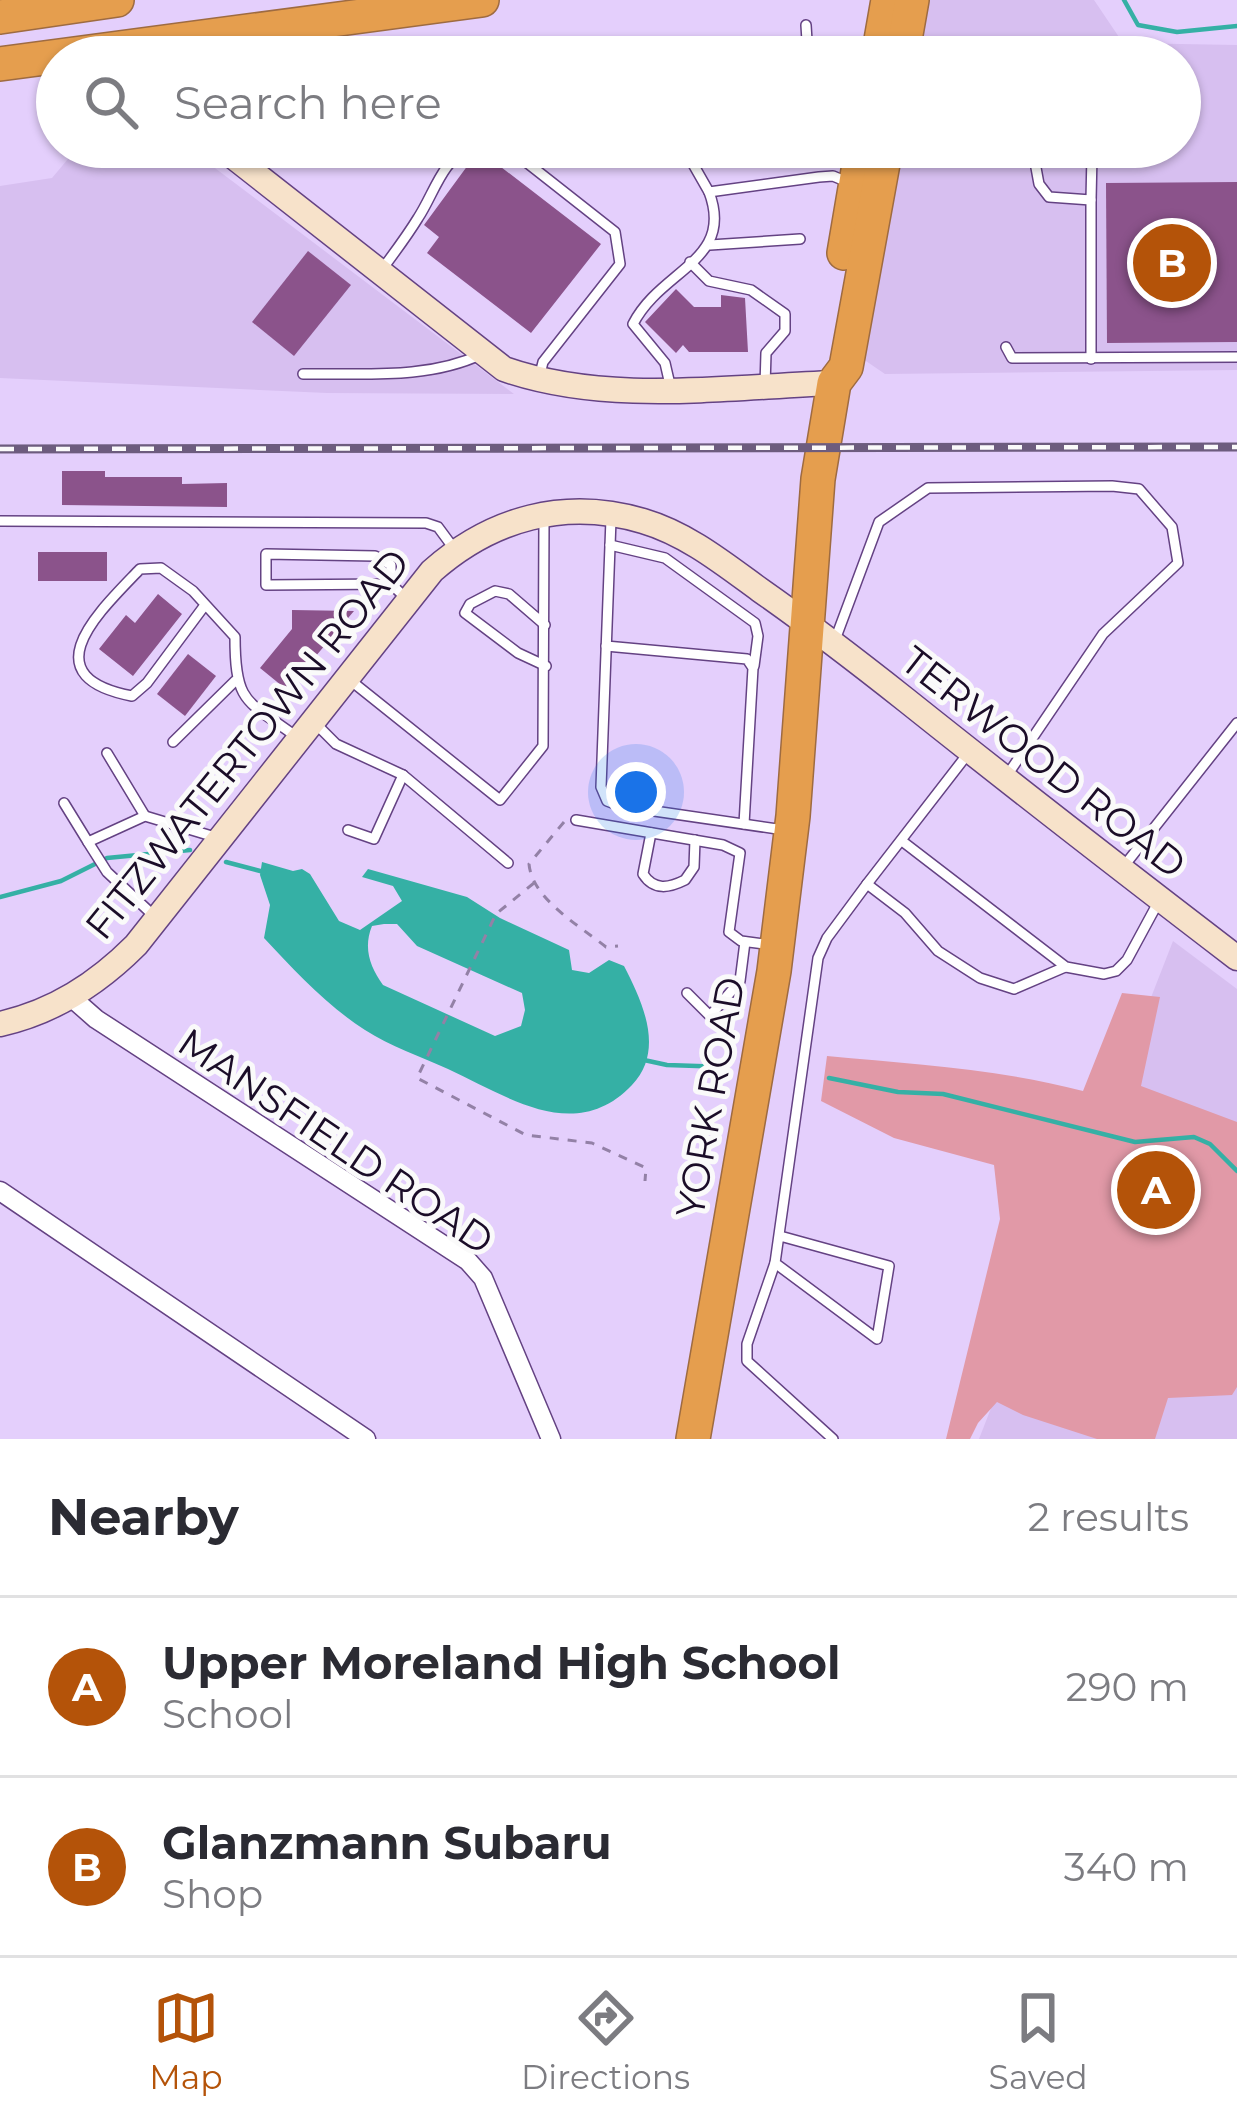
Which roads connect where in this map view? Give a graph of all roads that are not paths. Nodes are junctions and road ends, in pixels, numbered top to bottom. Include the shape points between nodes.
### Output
1 (73, 0) edge
2 (117, 0) edge
3 (482, 0) edge
4 (888, 0) edge
5 (912, 0) edge
6 (0, 6) edge
7 (0, 17) edge
8 (806, 25) dead end
9 (211, 36) edge
10 (807, 36) edge
11 (882, 36) edge
12 (906, 36) edge
13 (36, 59) edge
14 (0, 64) edge
15 (248, 168) edge
16 (447, 168) edge
17 (534, 168) edge
18 (695, 168) edge
19 (858, 168) edge
20 (882, 168) edge
21 (1036, 168) edge
22 (1092, 168) edge
23 (855, 184) junction
24 (709, 192) junction
25 (1091, 200) junction
26 (800, 238) dead end
27 (710, 245) junction
28 (689, 262) junction
29 (380, 273) junction
30 (1006, 347) dead end
31 (482, 354) junction
32 (1237, 357) edge
33 (1091, 358) junction
34 (303, 374) dead end
35 (538, 381) junction
36 (833, 383) junction
37 (765, 386) junction
38 (671, 389) junction
39 (544, 512) junction
40 (611, 514) junction
41 (0, 521) edge
42 (610, 545) junction
43 (455, 550) junction
44 (399, 592) junction
45 (205, 605) junction
46 (807, 623) junction
47 (547, 626) junction
48 (834, 644) junction
49 (606, 646) junction
50 (546, 666) junction
51 (753, 668) junction
52 (346, 677) junction
53 (235, 681) junction
54 (1237, 723) edge
55 (305, 729) junction
56 (172, 742) dead end
57 (970, 751) junction
58 (107, 753) dead end
59 (403, 775) junction
60 (1005, 779) junction
61 (64, 803) dead end
62 (145, 816) junction
63 (576, 820) road end
64 (744, 824) junction
65 (348, 830) dead end
66 (792, 831) junction
67 (651, 832) junction
68 (220, 838) junction
69 (695, 840) junction
70 (902, 841) junction
71 (90, 845) junction
72 (508, 863) dead end
73 (1120, 870) junction
74 (866, 884) junction
75 (1160, 899) junction
76 (158, 918) junction
77 (761, 944) junction
78 (1237, 958) edge
79 (1066, 967) junction
80 (687, 993) dead end
81 (71, 997) junction
82 (0, 1024) edge
83 (0, 1191) edge
84 (780, 1237) junction
85 (775, 1263) junction
86 (366, 1439) edge
87 (551, 1439) edge
88 (693, 1439) edge
89 (833, 1439) edge

1 - 6 highway
2 - 7 highway
3 - 9 highway
4 - 11 highway
5 - 12 highway
8 - 10 lane
13 - 14 highway
15 - 29 street
16 - 29 lane
17 - 35 lane via 615,232 620,264 543,362
18 - 24 lane
19 - 23 highway
20 - 36 highway via 846,367
21 - 25 lane via 1048,196
22 - 25 lane
23 - 24 lane via 833,176
23 - 36 highway via 825,364
24 - 27 lane via 717,219
25 - 33 lane
26 - 27 lane
27 - 28 lane
28 - 37 lane via 710,281 751,290 785,314 785,331 766,353
28 - 38 lane via 632,324 665,363
29 - 31 street
30 - 33 lane via 1012,358
31 - 34 lane via 425,371
31 - 35 street
32 - 33 lane
35 - 38 street
36 - 37 street
36 - 46 highway, YORK ROAD
37 - 38 street
39 - 40 street, FITZWATERTOWN ROAD
39 - 43 street, FITZWATERTOWN ROAD
39 - 47 lane
40 - 42 lane
40 - 46 street, FITZWATERTOWN ROAD via 705,550
41 - 43 lane via 426,524
42 - 49 lane
42 - 51 lane via 665,558 754,622
43 - 44 street, FITZWATERTOWN ROAD
44 - 44 lane via 266,584 266,554 376,556 391,565
44 - 52 street, FITZWATERTOWN ROAD
45 - 45 lane via 161,568 140,568 81,640 80,668 132,696
45 - 53 lane via 235,637
46 - 48 street, TERWOOD ROAD
46 - 66 highway, YORK ROAD
47 - 50 lane
47 - 50 lane via 495,591 465,613
48 - 57 street, TERWOOD ROAD
48 - 60 lane via 878,522 928,488 1139,489 1172,527 1178,563 1103,634
49 - 51 lane via 747,659
49 - 64 lane via 607,801
50 - 52 lane via 542,746 500,800
51 - 64 lane
52 - 55 street, FITZWATERTOWN ROAD
53 - 55 lane via 246,699
53 - 56 lane
54 - 73 lane
55 - 59 lane
55 - 68 street, FITZWATERTOWN ROAD
57 - 60 street, TERWOOD ROAD
57 - 70 lane
58 - 62 lane
59 - 65 lane via 374,838
59 - 72 lane
60 - 73 street, TERWOOD ROAD
61 - 71 lane
62 - 68 lane
62 - 71 lane
63 - 67 lane
64 - 66 lane
66 - 77 highway, YORK ROAD
67 - 69 lane
67 - 69 lane via 643,874 659,887 685,880
68 - 76 street, FITZWATERTOWN ROAD
69 - 77 lane via 740,853 729,932
70 - 74 lane
70 - 79 lane
71 - 76 lane
73 - 75 street, TERWOOD ROAD
74 - 79 lane via 980,979 1014,989
74 - 84 lane via 818,958
75 - 78 street, TERWOOD ROAD
75 - 79 lane via 1116,971
76 - 81 street, FITZWATERTOWN ROAD via 115,966
77 - 80 lane via 710,1016
77 - 88 highway, YORK ROAD
81 - 82 street, FITZWATERTOWN ROAD
81 - 87 street, MANSFIELD ROAD via 468,1261 483,1278
83 - 86 street
84 - 85 lane
84 - 85 lane via 890,1265 877,1339
85 - 89 lane via 747,1361

